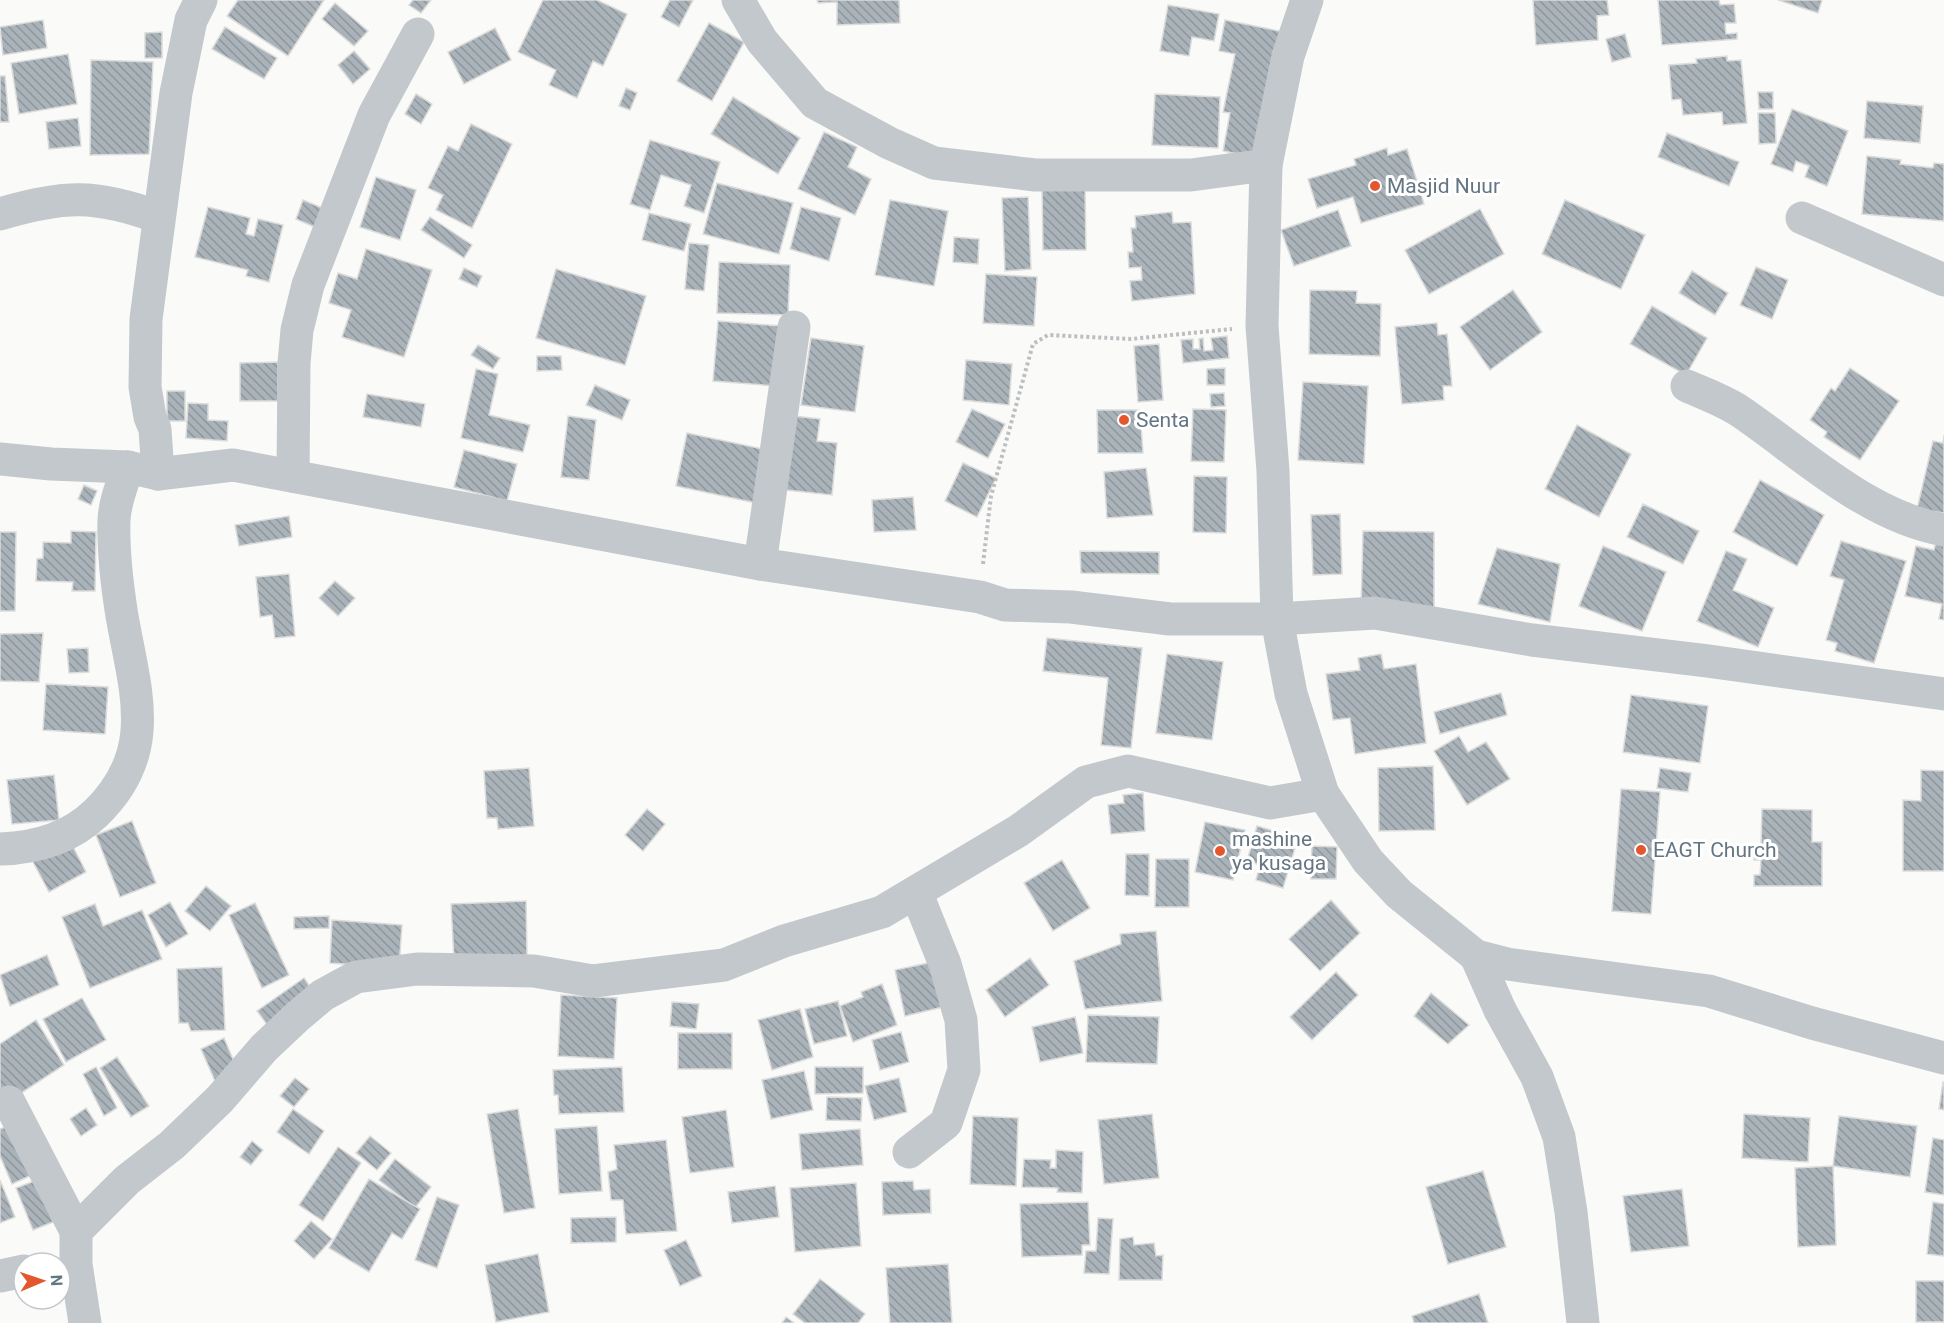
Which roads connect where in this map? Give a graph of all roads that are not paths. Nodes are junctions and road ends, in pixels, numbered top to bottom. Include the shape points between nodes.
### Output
1 (201, 0) edge
2 (738, 0) edge
3 (1307, 0) edge
4 (418, 34) dead end
5 (1266, 165) junction
6 (0, 214) edge
7 (158, 217) junction
8 (1802, 218) dead end
9 (1944, 280) edge
10 (794, 327) dead end
11 (1688, 386) dead end
12 (0, 459) edge
13 (143, 471) junction
14 (293, 476) junction
15 (1944, 530) edge
16 (760, 564) junction
17 (1277, 619) junction
18 (1944, 694) edge
19 (1323, 795) junction
20 (0, 849) edge
21 (915, 892) junction
22 (1476, 956) junction
23 (1944, 1058) edge
24 (9, 1102) dead end
25 (909, 1152) dead end
26 (76, 1231) junction
27 (72, 1307) edge
28 (85, 1323) edge
29 (1583, 1323) edge

1 - 7 street via 191,20 182,62
2 - 5 street via 762,41 815,103 934,163 1035,175 1191,175
3 - 5 street via 1288,56
4 - 14 street via 374,115 308,285 297,330
5 - 17 street via 1262,326 1273,471
6 - 7 street via 89,198
7 - 13 street via 144,348 145,387 155,429
8 - 9 street
10 - 16 street
11 - 15 street via 1739,411 1860,496
12 - 13 street
13 - 14 street via 233,465
13 - 20 street via 117,498 114,520 118,582 136,679 138,725 124,780 84,825 64,837 20,849
14 - 16 street
16 - 17 street via 980,597 1005,605 1071,607 1170,619
17 - 18 street via 1375,613 1532,640
17 - 19 street via 1291,694
19 - 21 street via 1270,803 1128,771 1086,782 1018,831
19 - 22 street via 1368,861 1399,894
21 - 25 street via 945,964 962,1020 964,1070 946,1124
21 - 26 street via 882,912 784,941 724,964 593,981 534,971 417,969 356,977 323,995 289,1024 220,1099 113,1192
22 - 23 street via 1508,964 1709,991
22 - 29 street via 1537,1077 1559,1137
24 - 26 street
26 - 28 street via 76,1264
27 - 28 street

